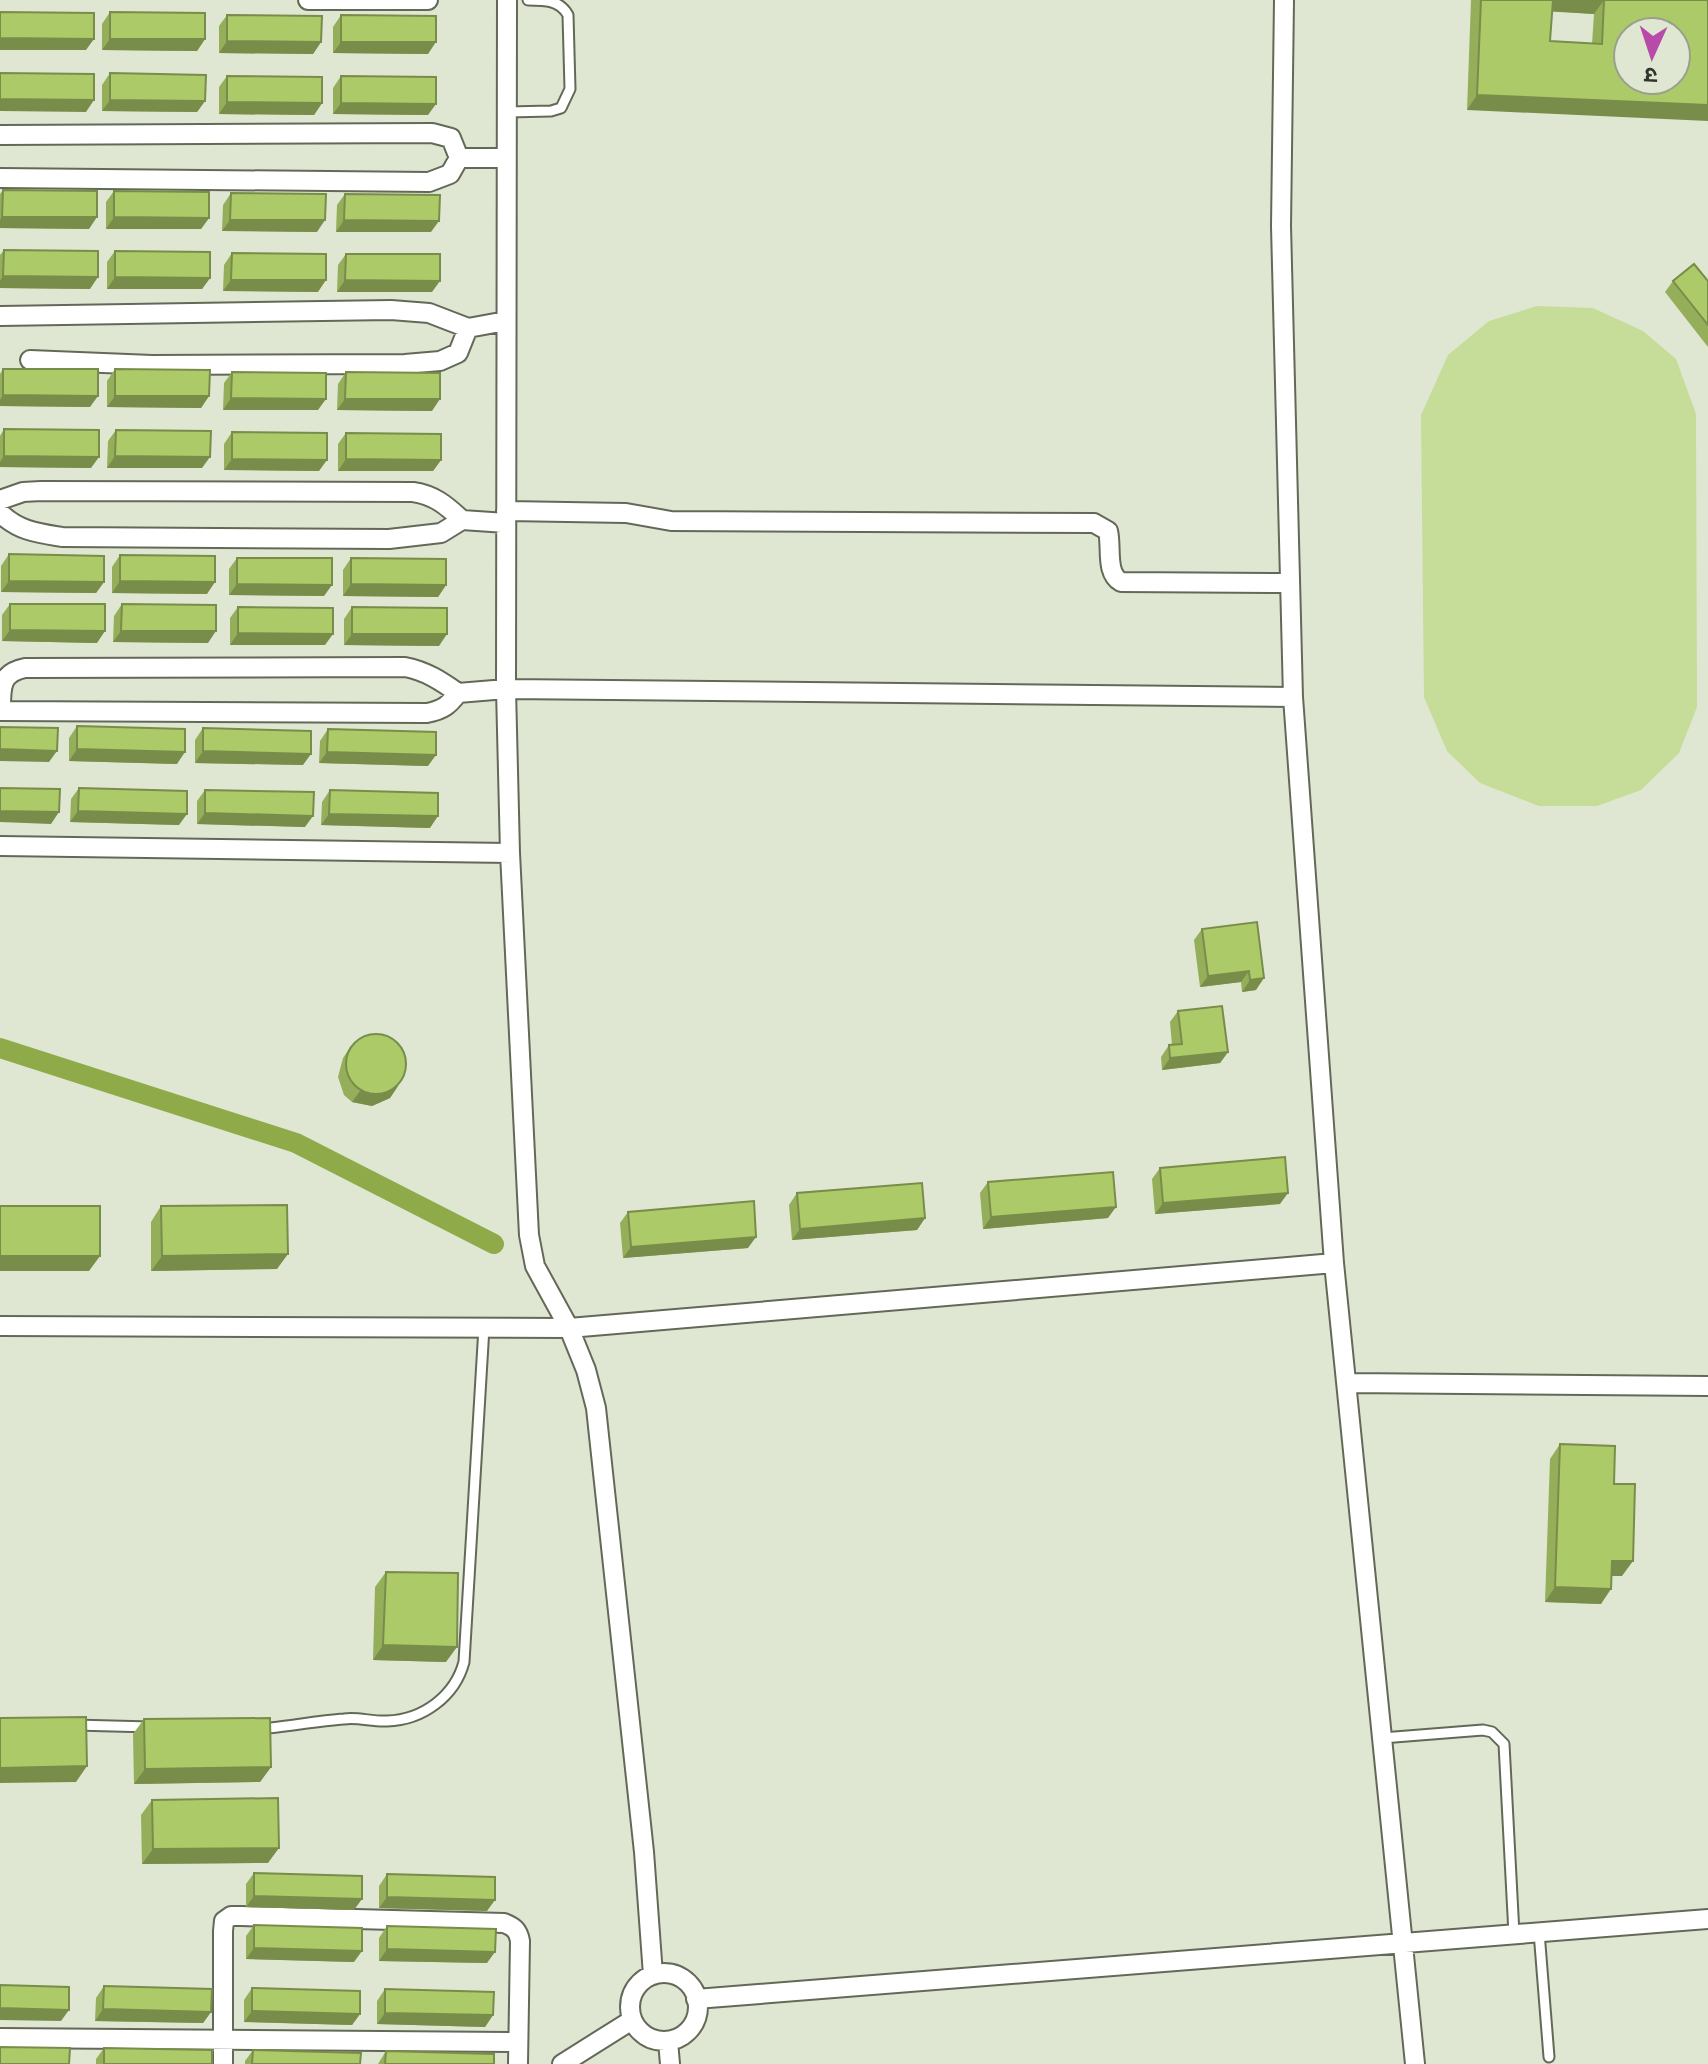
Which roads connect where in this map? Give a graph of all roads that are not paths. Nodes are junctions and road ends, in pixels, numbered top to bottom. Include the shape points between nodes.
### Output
1 (308, 0) edge
2 (428, 0) edge
3 (507, 0) edge
4 (528, 0) edge
5 (1284, 0) edge
6 (506, 112) junction
7 (0, 135) edge
8 (459, 158) junction
9 (506, 158) junction
10 (0, 178) edge
11 (0, 316) edge
12 (506, 321) junction
13 (468, 328) junction
14 (30, 360) dead end
15 (0, 500) edge
16 (0, 513) edge
17 (506, 517) junction
18 (462, 520) junction
19 (1290, 583) junction
20 (506, 689) junction
21 (458, 693) junction
22 (1293, 697) junction
23 (1, 711) edge
24 (0, 846) edge
25 (510, 853) junction
26 (1334, 1263) junction
27 (0, 1326) edge
28 (484, 1327) junction
29 (569, 1328) junction
30 (1347, 1383) junction
31 (1708, 1386) edge
32 (60, 1725) edge
33 (166, 1727) edge
34 (242, 1729) edge
35 (1382, 1738) junction
36 (1708, 1919) edge
37 (1539, 1932) junction
38 (1514, 1934) junction
39 (1404, 1942) junction
40 (653, 1975) junction
41 (696, 1999) junction
42 (632, 2020) junction
43 (0, 2038) edge
44 (223, 2040) junction
45 (668, 2041) junction
46 (518, 2042) junction
47 (1549, 2057) dead end
48 (223, 2064) edge
49 (518, 2064) edge
50 (562, 2064) edge
51 (670, 2064) edge
52 (1415, 2064) edge

1 - 2 street
3 - 6 street
4 - 6 lane via 564,5 570,89 561,108
5 - 19 street via 1281,226
6 - 9 street
7 - 8 street via 432,133 451,138
8 - 9 street
8 - 10 street via 450,174 429,182
9 - 12 street
11 - 13 street via 391,310 429,313
12 - 13 street
12 - 17 street
13 - 14 street via 458,353 440,361 405,364
15 - 18 street via 41,491 413,492 428,494
16 - 18 street via 28,532 156,539 421,537
17 - 18 street
17 - 19 street via 626,513 671,521 1094,523 1108,531 1111,571 1121,582
17 - 20 street
19 - 22 street
20 - 21 street
20 - 22 street
20 - 25 street
21 - 23 street via 439,711 427,713
21 - 23 street via 434,676 405,667 25,668 4,677
22 - 26 street
24 - 25 street
25 - 29 street via 529,1235 535,1266
26 - 29 street
26 - 30 street
27 - 28 street
28 - 29 street
28 - 34 lane via 464,1662 454,1688 409,1718 346,1718
29 - 40 street via 596,1408
30 - 31 street
30 - 35 street
32 - 33 lane
35 - 38 lane via 1483,1730 1504,1744
35 - 39 street
36 - 37 street
37 - 38 street
37 - 47 lane
38 - 39 street
39 - 41 street
39 - 52 street
40 - 41 street via 685,1980
40 - 42 street via 631,1998
41 - 45 street via 689,2030
42 - 45 street via 647,2037
42 - 50 street
43 - 44 street
44 - 46 street
44 - 46 street via 224,1921 241,1916 504,1923 519,1932
44 - 48 street
45 - 51 street
46 - 49 street

